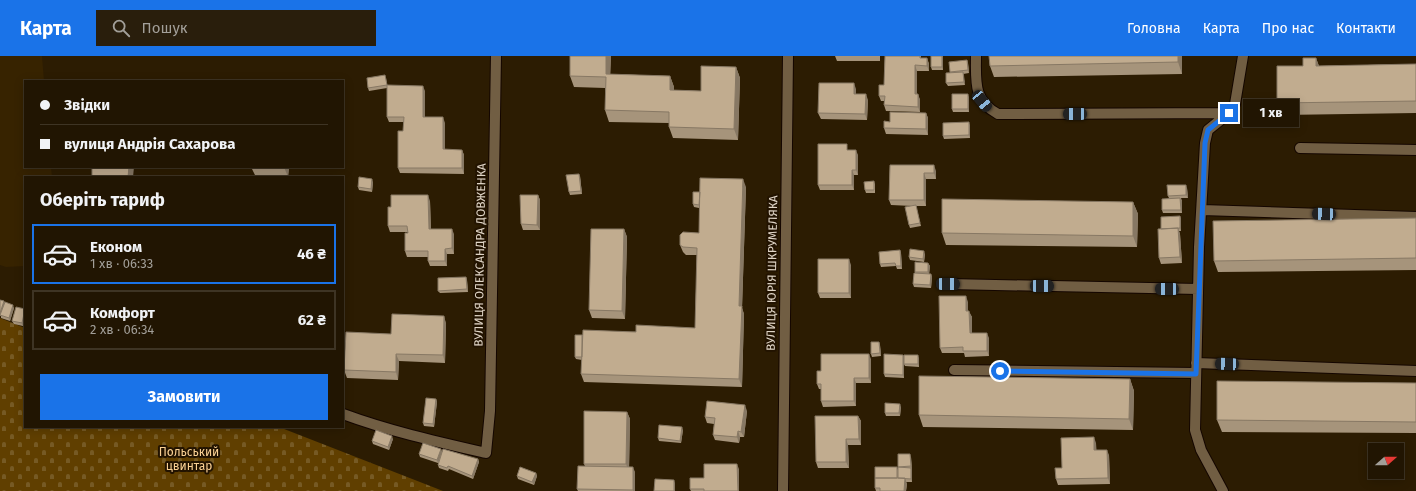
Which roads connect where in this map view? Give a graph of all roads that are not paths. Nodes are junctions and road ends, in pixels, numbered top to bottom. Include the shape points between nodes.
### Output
1 (496, 56) edge
2 (788, 56) edge
3 (976, 56) edge
4 (1243, 56) edge
5 (1229, 113) junction
6 (1300, 148) dead end
7 (1416, 150) edge
8 (1202, 210) junction
9 (1416, 217) edge
10 (948, 284) dead end
11 (1198, 289) junction
12 (1196, 368) junction
13 (954, 370) dead end
14 (1416, 371) edge
15 (344, 414) edge
16 (783, 491) edge
17 (1223, 491) edge

1 - 15 street, ВУЛИЦЯ ОЛЕКСАНДРА ДОВЖЕНКА via 490,403 486,453 419,437
2 - 16 street, ВУЛИЦЯ ЮРІЯ ШКРУМЕЛЯКА
3 - 5 street via 976,89 988,109 998,114
4 - 5 street via 1235,104
5 - 8 street via 1208,130 1205,143
6 - 7 street
8 - 9 street
8 - 11 street
10 - 11 street
11 - 12 street
12 - 13 street
12 - 14 street
12 - 17 street via 1196,436

